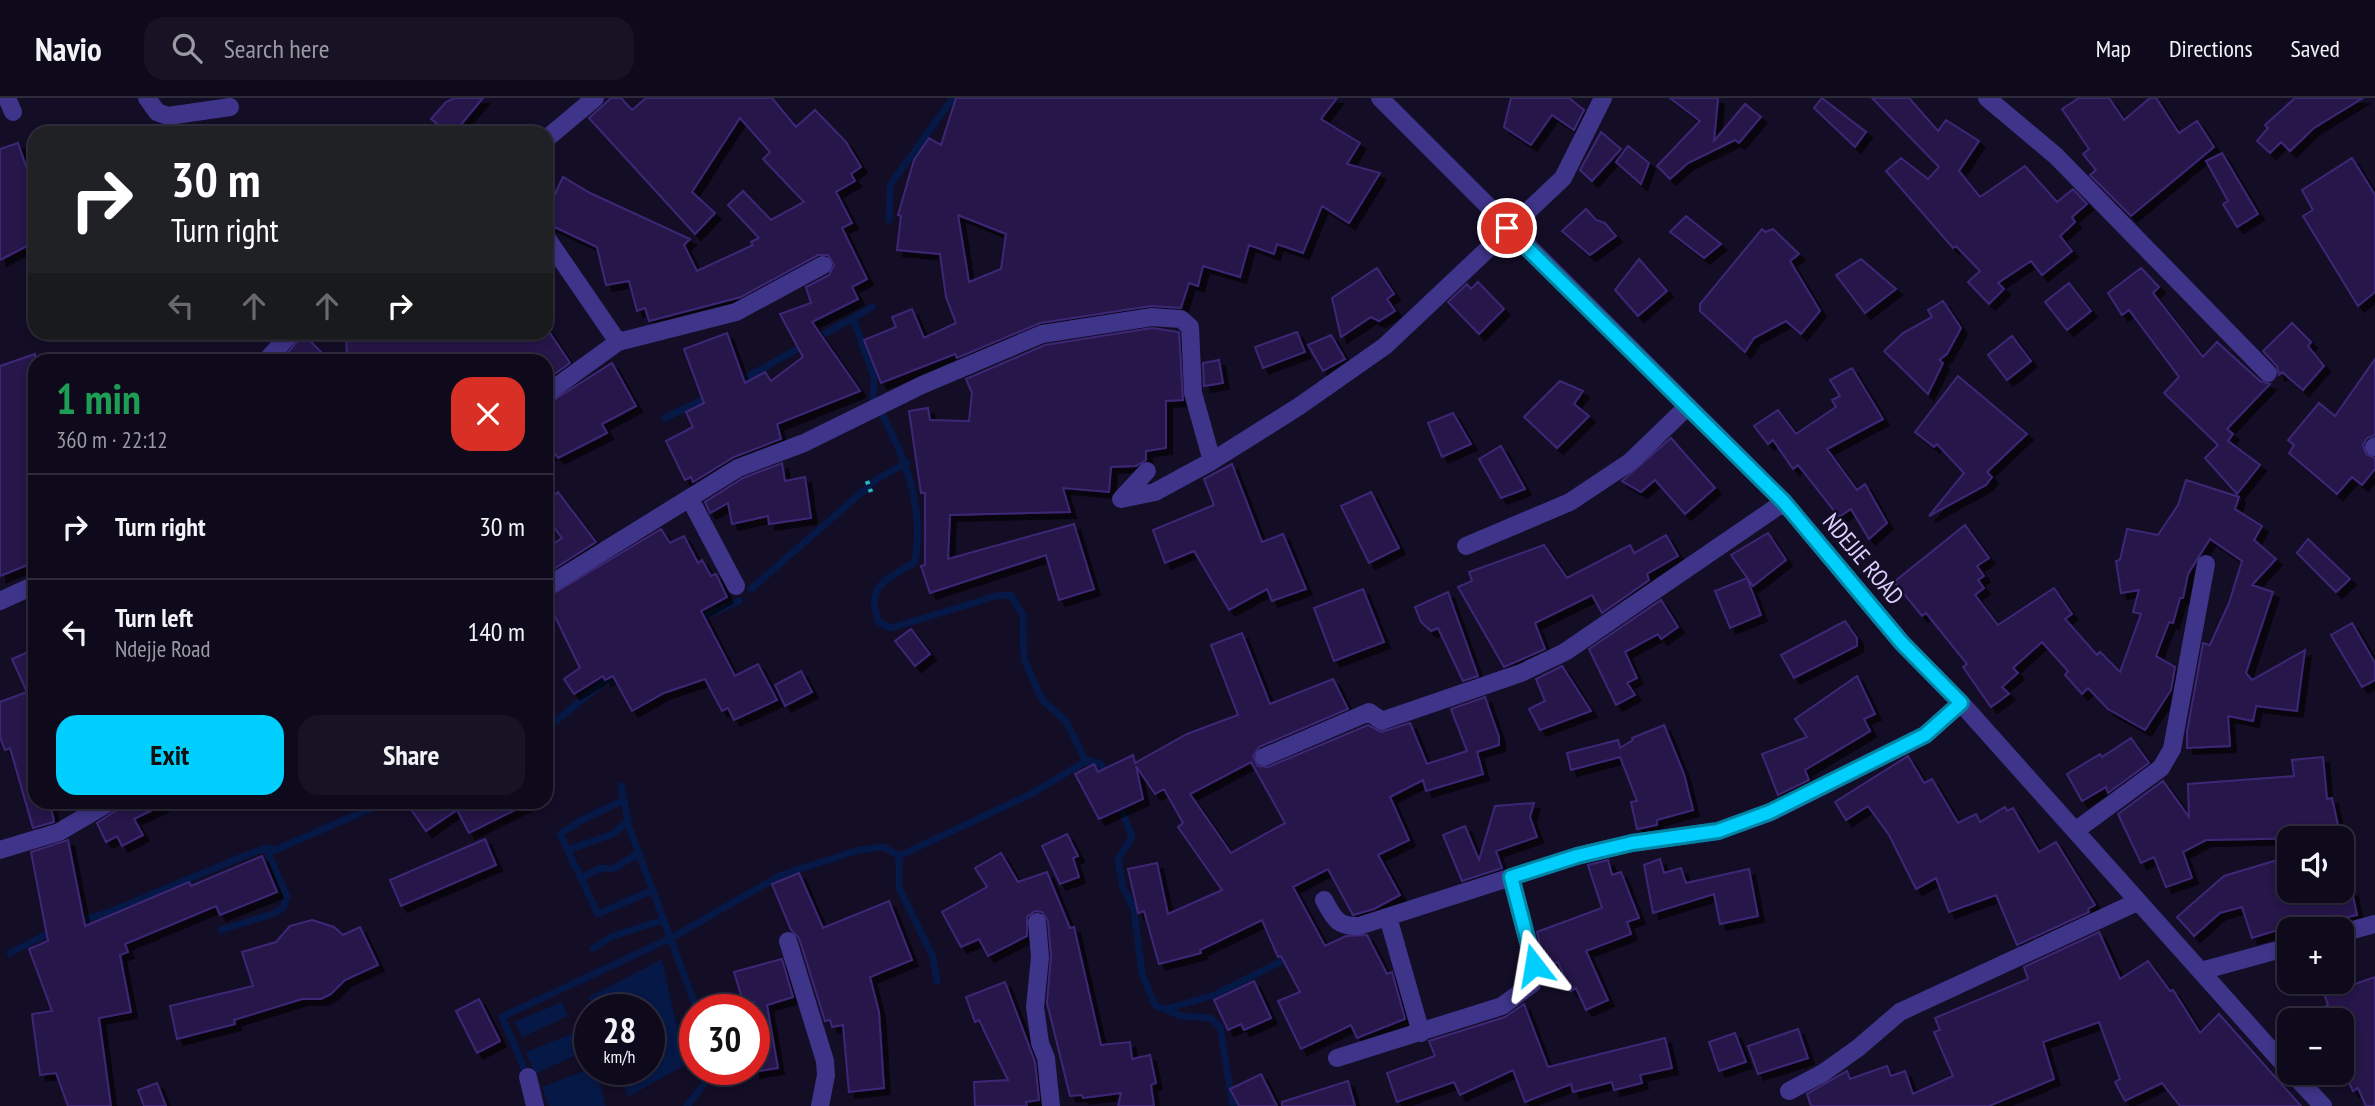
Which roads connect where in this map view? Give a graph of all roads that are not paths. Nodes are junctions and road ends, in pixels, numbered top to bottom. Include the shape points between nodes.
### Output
1 (147, 98) edge
2 (595, 98) edge
3 (1380, 98) edge
4 (1603, 98) edge
5 (1987, 98) edge
6 (230, 107) dead end
7 (553, 133) edge
8 (1507, 228) junction
9 (553, 247) edge
10 (823, 265) dead end
11 (285, 340) edge
12 (618, 342) junction
13 (272, 354) edge
14 (2267, 373) dead end
15 (553, 389) edge
16 (1687, 407) junction
17 (1212, 461) junction
18 (1147, 471) dead end
19 (690, 499) junction
20 (1784, 502) junction
21 (1466, 546) dead end
22 (2206, 564) dead end
23 (553, 583) edge
24 (736, 586) dead end
25 (28, 588) edge
26 (0, 601) edge
27 (1961, 703) junction
28 (1264, 757) dead end
29 (98, 809) edge
30 (2075, 831) junction
31 (0, 850) edge
32 (1511, 877) junction
33 (1324, 900) dead end
34 (2137, 902) junction
35 (1388, 917) junction
36 (1037, 922) dead end
37 (2375, 924) edge
38 (2354, 930) edge
39 (788, 941) dead end
40 (2277, 950) edge
41 (2201, 971) junction
42 (1421, 1032) junction
43 (2277, 1056) edge
44 (1337, 1058) dead end
45 (527, 1077) dead end
46 (2303, 1085) edge
47 (1788, 1091) dead end
48 (536, 1106) edge
49 (820, 1106) edge
50 (1051, 1106) edge
51 (2323, 1106) edge

1 - 6 street via 157,112 167,116
2 - 7 street
3 - 8 street, NDEJJE ROAD
4 - 8 street via 1563,178
5 - 14 street via 2056,156
8 - 16 street, NDEJJE ROAD
8 - 17 street via 1385,345 1298,408
9 - 12 street
10 - 12 street via 736,312
11 - 13 street
12 - 15 street
16 - 20 street, NDEJJE ROAD
16 - 21 street via 1630,462 1570,502
17 - 18 street via 1155,492 1121,499
17 - 19 street via 1193,393 1189,327 1181,319 1152,317 1042,334 922,385 804,443 738,468
19 - 23 street
19 - 24 street
20 - 27 street, NDEJJE ROAD via 1902,643
20 - 28 street via 1564,652 1521,673 1387,719 1368,712
22 - 30 street via 2172,749 2161,768
25 - 26 street
27 - 30 street, NDEJJE ROAD
27 - 32 street via 1925,735 1770,812 1718,831 1632,843
29 - 31 street via 60,832
30 - 34 street, NDEJJE ROAD
32 - 35 street
32 - 42 street via 1534,965 1532,984 1502,1006
33 - 35 street via 1343,927
34 - 41 street, NDEJJE ROAD
34 - 47 street via 1900,1012 1849,1054
35 - 42 street
36 - 50 street via 1040,957 1035,1007
37 - 38 street
39 - 49 street via 825,1061
40 - 41 street
41 - 43 street, NDEJJE ROAD
42 - 44 street
45 - 48 street
46 - 51 street, NDEJJE ROAD

